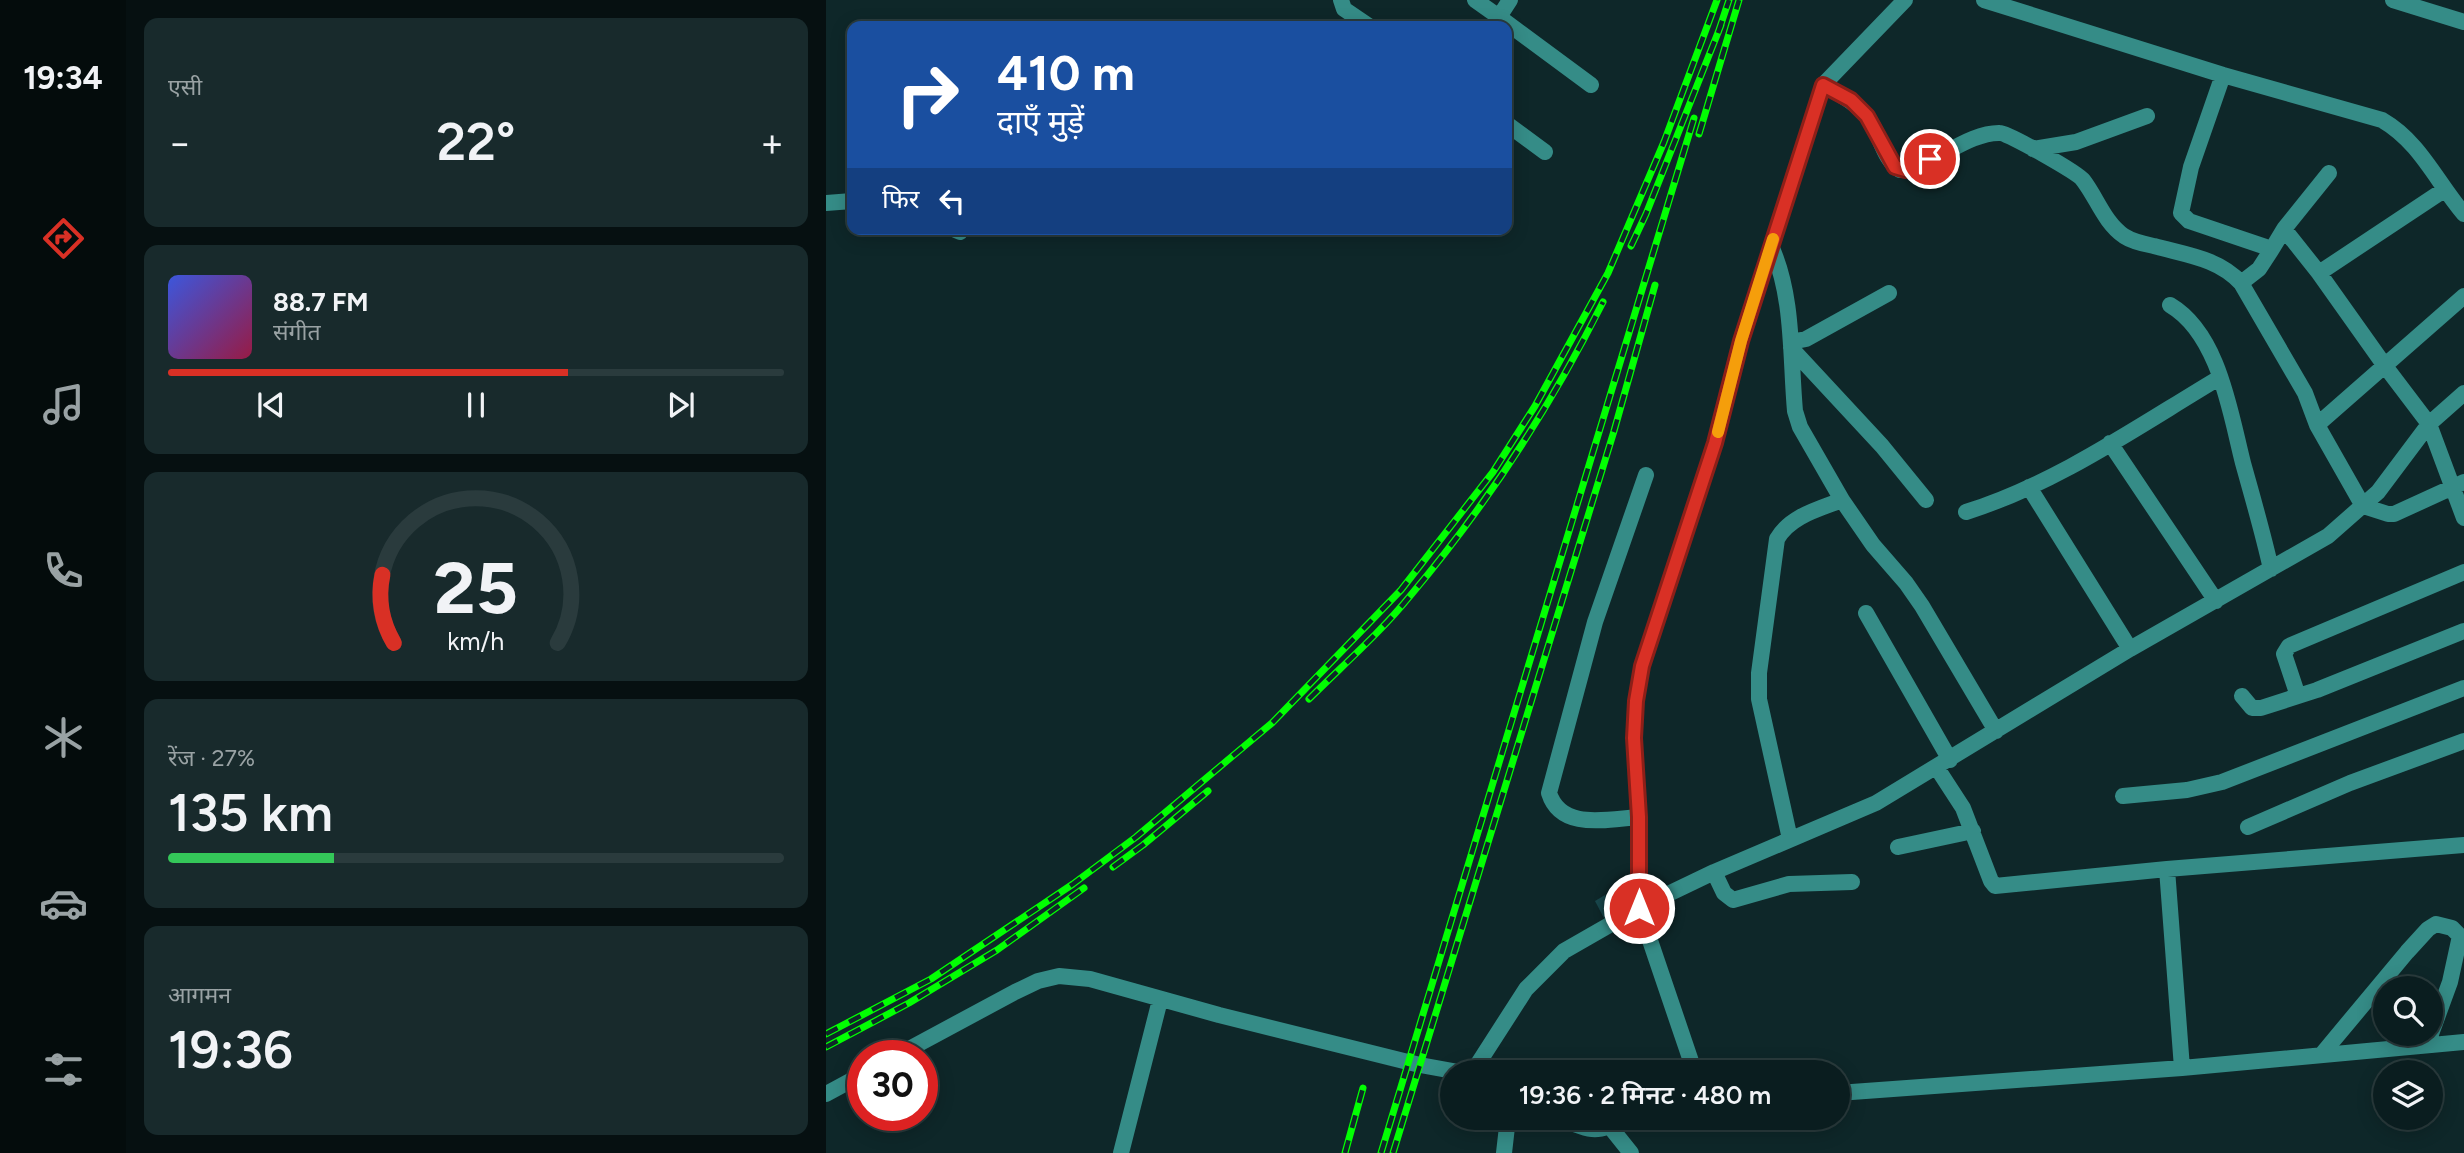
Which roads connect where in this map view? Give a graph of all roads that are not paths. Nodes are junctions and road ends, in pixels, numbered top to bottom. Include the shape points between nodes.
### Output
1 (1341, 0) edge
2 (1475, 0) edge
3 (1510, 0) edge
4 (1905, 0) edge
5 (1984, 0) edge
6 (2392, 0) edge
7 (1362, 21) edge
8 (1494, 21) edge
9 (1496, 21) edge
10 (2464, 22) edge
11 (1512, 33) edge
12 (2223, 75) junction
13 (1591, 85) dead end
14 (1823, 85) junction
15 (2147, 116) dead end
16 (1512, 128) edge
17 (2033, 149) junction
18 (1545, 152) dead end
19 (2329, 173) dead end
20 (2444, 190) junction
21 (847, 201) edge
22 (826, 203) edge
23 (2464, 214) edge
24 (2284, 229) junction
25 (1771, 246) junction
26 (2272, 249) junction
27 (2319, 273) junction
28 (2241, 283) junction
29 (1889, 293) dead end
30 (2464, 296) edge
31 (2170, 305) dead end
32 (1791, 345) junction
33 (2385, 366) junction
34 (2214, 381) dead end
35 (2464, 393) edge
36 (2429, 424) junction
37 (2316, 425) junction
38 (2109, 443) junction
39 (1646, 475) dead end
40 (2458, 485) edge
41 (2029, 487) junction
42 (1842, 500) junction
43 (1926, 500) dead end
44 (2362, 506) junction
45 (1966, 512) dead end
46 (2464, 518) edge
47 (2272, 569) junction
48 (2464, 572) edge
49 (2216, 601) junction
50 (1866, 613) dead end
51 (2464, 631) edge
52 (2130, 649) junction
53 (2464, 688) edge
54 (2242, 696) dead end
55 (2298, 696) junction
56 (1996, 731) junction
57 (2464, 741) edge
58 (1944, 764) junction
59 (2123, 796) dead end
60 (1639, 817) junction
61 (2248, 827) dead end
62 (1973, 831) junction
63 (1790, 839) junction
64 (2464, 845) edge
65 (1898, 847) dead end
66 (2166, 869) junction
67 (1714, 873) junction
68 (1852, 882) dead end
69 (1639, 908) junction
70 (2387, 976) edge
71 (2373, 993) edge
72 (1160, 1000) junction
73 (2443, 1001) edge
74 (926, 1040) edge
75 (2464, 1042) edge
76 (2443, 1044) edge
77 (2415, 1046) edge
78 (2322, 1054) junction
79 (1480, 1060) edge
80 (1691, 1060) edge
81 (2182, 1068) junction
82 (1440, 1069) edge
83 (847, 1083) edge
84 (1850, 1092) edge
85 (826, 1094) edge
86 (1507, 1130) edge
87 (1613, 1130) edge
88 (1121, 1153) edge
89 (1504, 1153) edge
90 (1631, 1153) edge

1 - 7 street via 1344,9
2 - 8 street
3 - 9 street
4 - 14 street
5 - 12 street
6 - 10 street
11 - 13 street
12 - 20 street via 2382,120 2404,134
12 - 26 street via 2191,167 2181,213 2189,221
14 - 17 street via 1851,100 1867,116 1900,170 1992,133 2015,137
14 - 25 street
15 - 17 street via 2076,142
16 - 18 street
17 - 28 street via 2083,179 2101,210 2125,236 2208,260
19 - 24 street
20 - 23 street
20 - 27 street
21 - 22 street
24 - 26 street
24 - 27 street
25 - 32 street via 1783,279
25 - 60 street via 1715,443 1642,666 1634,738
26 - 28 street via 2259,269
27 - 33 street
28 - 37 street via 2305,393
29 - 32 street
30 - 33 street
31 - 47 street via 2185,314 2223,384
32 - 42 street via 1800,427
32 - 43 street
33 - 36 street
33 - 37 street
34 - 38 street
35 - 36 street
36 - 40 street
36 - 44 street via 2378,492
37 - 44 street
38 - 41 street
38 - 49 street
39 - 60 street via 1595,622 1549,793 1566,817
40 - 44 street via 2393,514
40 - 46 street
41 - 45 street
41 - 52 street
42 - 56 street via 1917,598
42 - 63 street via 1796,520 1777,539 1759,699
44 - 47 street via 2328,537
47 - 49 street
48 - 55 street via 2289,646 2284,654
49 - 52 street
50 - 58 street
51 - 55 street
52 - 56 street
53 - 59 street via 2222,782
54 - 55 street via 2252,708 2261,708
56 - 58 street
57 - 61 street
58 - 62 street
58 - 63 street via 1876,803
60 - 69 street
62 - 65 street
62 - 66 street via 1995,886
63 - 67 street
64 - 66 street
66 - 81 street
67 - 68 street via 1733,900 1789,884
67 - 69 street
69 - 79 street via 1564,951 1526,989
69 - 80 street
70 - 73 street via 2428,929 2436,924 2452,928 2460,936
71 - 78 street
72 - 74 street via 1090,979 1059,976 1015,992
72 - 82 street
72 - 88 street
75 - 76 street
77 - 78 street
78 - 81 street
81 - 84 street
83 - 85 street
86 - 89 street
87 - 90 street

